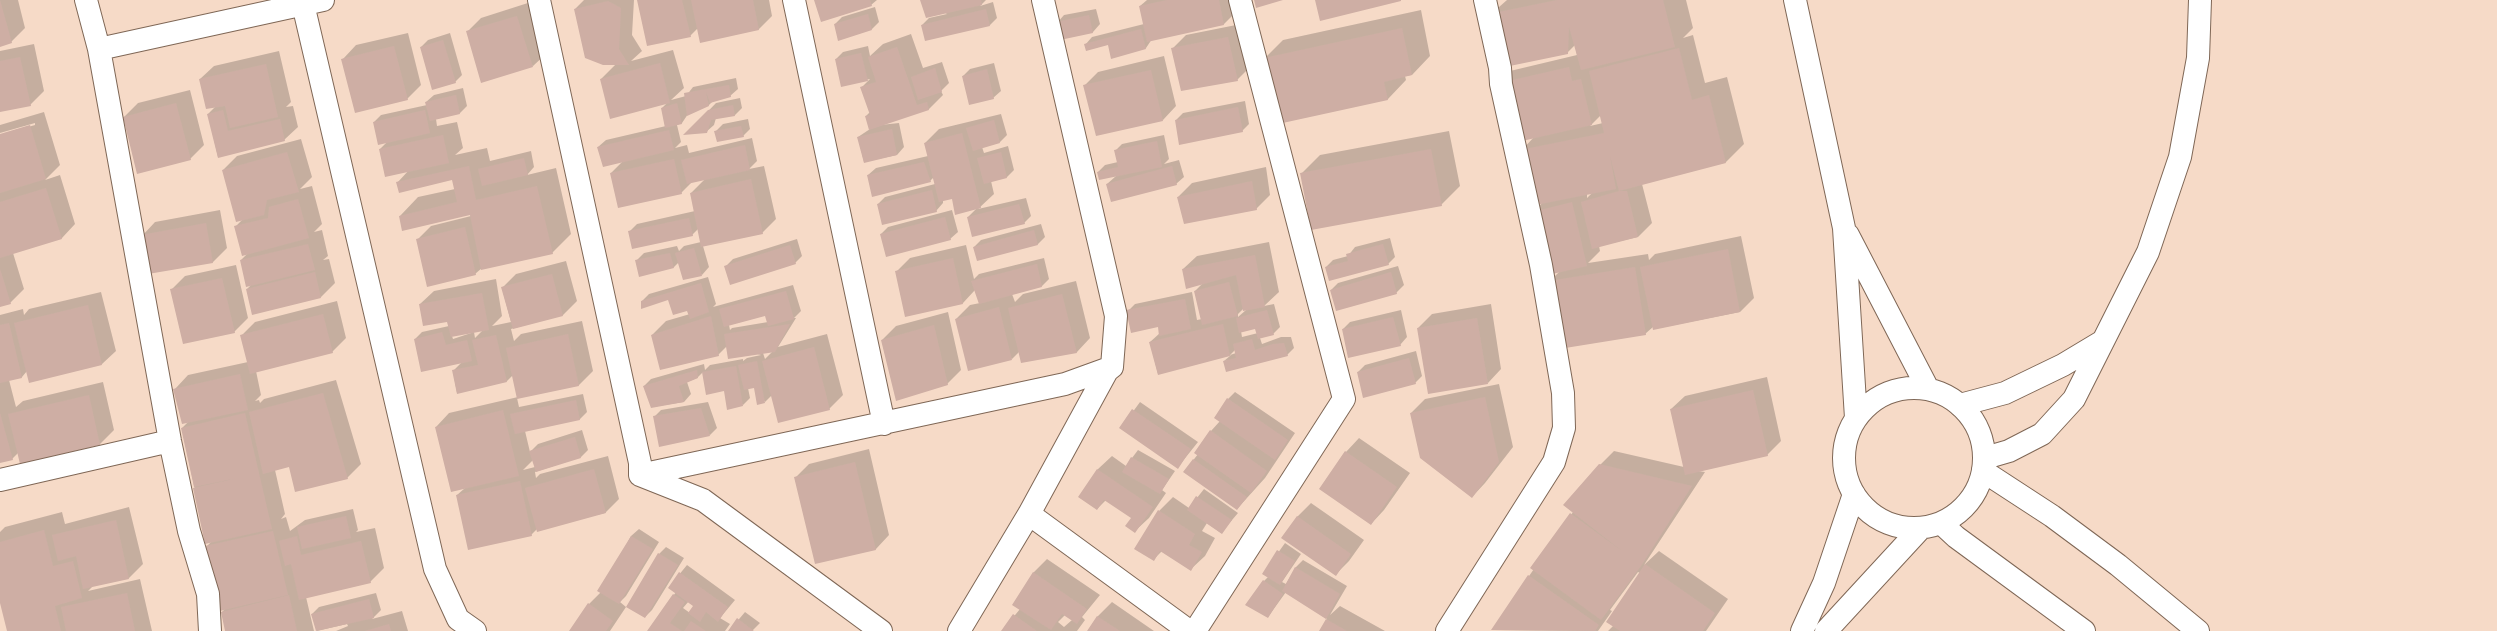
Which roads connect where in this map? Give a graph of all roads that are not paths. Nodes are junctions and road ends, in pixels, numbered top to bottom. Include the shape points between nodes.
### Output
1 (86, 0) edge
2 (539, 0) edge
3 (794, 0) edge
4 (1043, 0) edge
5 (1240, 0) edge
6 (1485, 0) edge
7 (1795, 0) edge
8 (2200, 0) edge
9 (313, 2) edge
10 (99, 49) junction
11 (1844, 228) junction
12 (2102, 341) junction
13 (1112, 367) junction
14 (1928, 389) junction
15 (1960, 405) junction
16 (1856, 418) junction
17 (884, 424) junction
18 (170, 441) junction
19 (1984, 465) junction
20 (640, 475) junction
21 (0, 480) edge
22 (1854, 494) junction
23 (1029, 514) junction
24 (1942, 524) junction
25 (1920, 529) junction
26 (210, 631) edge
27 (475, 631) edge
28 (881, 631) edge
29 (959, 631) edge
30 (1189, 631) edge
31 (1195, 631) edge
32 (1447, 631) edge
33 (1802, 631) edge
34 (1826, 631) edge
35 (2084, 631) edge
36 (2198, 631) edge

1 - 10 street
2 - 20 street via 638,455
3 - 17 street
4 - 13 street via 1116,316
5 - 31 street via 1344,399
6 - 32 street via 1541,265 1563,393 1564,428 1554,462
7 - 11 street
8 - 12 street via 2198,58 2180,157 2148,252
9 - 10 street
9 - 27 street via 435,569 458,619
10 - 18 street
11 - 14 street
11 - 16 street
12 - 15 street via 2064,365 2005,393
12 - 19 street via 2074,400 2042,434
13 - 17 street via 1065,384
13 - 23 street via 1107,371
14 - 15 street
14 - 16 street via 1907,388 1887,393 1870,403
15 - 19 street via 1973,420 1982,438
16 - 22 street via 1847,436 1844,456 1846,476
17 - 20 street
18 - 21 street
18 - 26 street via 189,531 208,594
19 - 24 street via 1972,498 1959,514
19 - 36 street via 2118,565
20 - 28 street via 703,500
22 - 25 street via 1866,510 1882,521 1900,528
22 - 33 street via 1824,583
23 - 29 street
23 - 30 street
24 - 25 street
24 - 35 street
25 - 34 street

